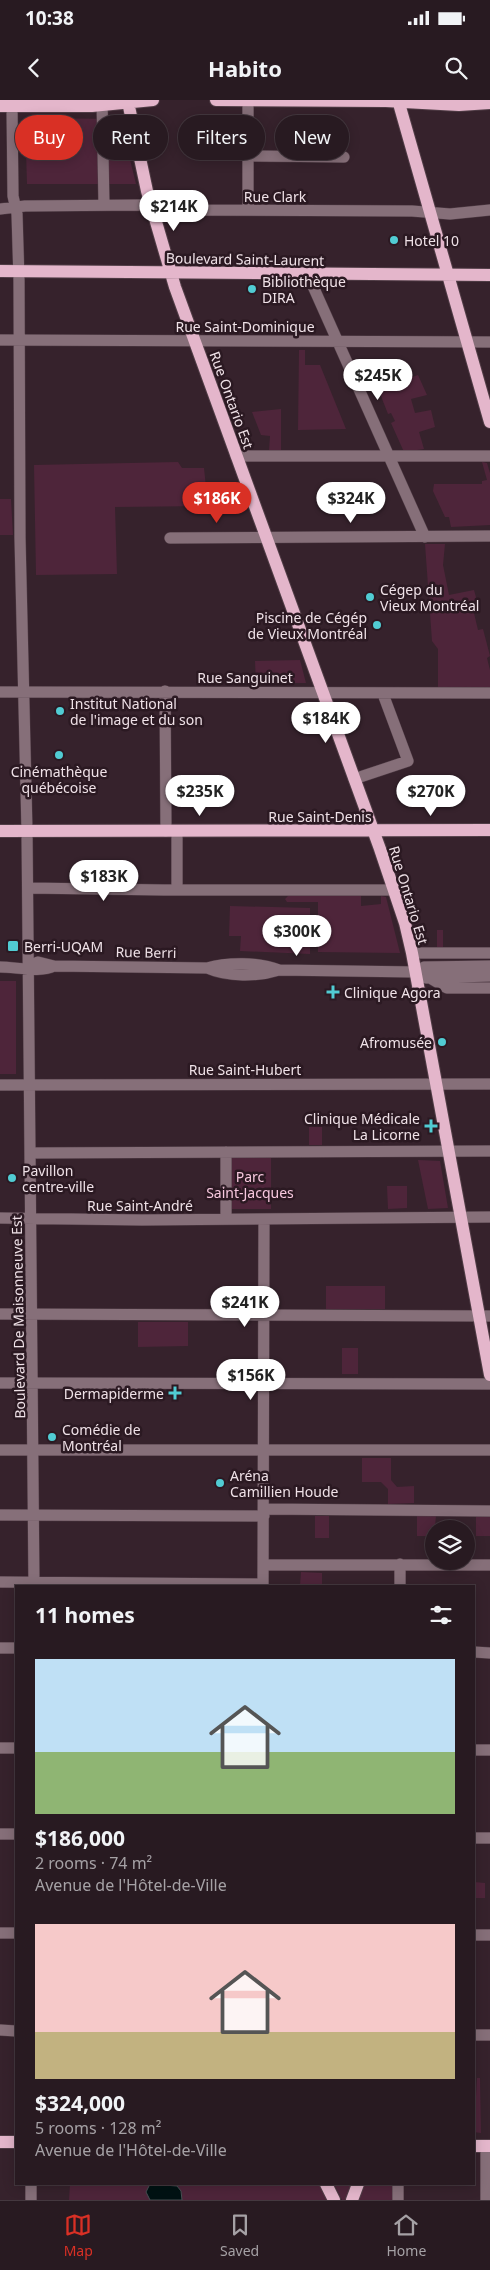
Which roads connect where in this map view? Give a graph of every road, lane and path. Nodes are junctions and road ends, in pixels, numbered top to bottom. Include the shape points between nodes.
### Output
1 (153, 100) edge
2 (216, 100) edge
3 (248, 100) edge
4 (128, 101) edge
5 (398, 101) edge
6 (102, 103) edge
7 (490, 103) edge
8 (6, 106) edge
9 (248, 115) edge
10 (248, 160) edge
11 (104, 205) junction
12 (16, 207) junction
13 (152, 207) junction
14 (0, 209) edge
15 (248, 210) junction
16 (490, 210) edge
17 (431, 212) junction
18 (0, 271) edge
19 (19, 272) junction
20 (170, 274) junction
21 (308, 275) junction
22 (448, 275) junction
23 (490, 275) edge
24 (0, 340) edge
25 (20, 341) junction
26 (194, 341) junction
27 (337, 341) junction
28 (467, 342) junction
29 (490, 342) edge
30 (488, 407) edge
31 (490, 422) edge
32 (236, 456) junction
33 (490, 456) edge
34 (388, 457) junction
35 (490, 536) edge
36 (266, 537) junction
37 (170, 538) dead end
38 (425, 538) junction
39 (165, 691) junction
40 (0, 692) edge
41 (24, 692) junction
42 (322, 693) junction
43 (490, 693) edge
44 (384, 694) junction
45 (354, 780) junction
46 (490, 830) edge
47 (0, 831) edge
48 (28, 831) junction
49 (172, 831) junction
50 (373, 831) junction
51 (28, 888) junction
52 (177, 890) junction
53 (394, 890) junction
54 (412, 953) junction
55 (490, 953) edge
56 (490, 966) edge
57 (0, 967) edge
58 (28, 967) junction
59 (415, 972) junction
60 (490, 976) edge
61 (430, 978) junction
62 (490, 988) edge
63 (436, 1084) junction
64 (490, 1084) edge
65 (0, 1085) edge
66 (28, 1085) junction
67 (448, 1151) junction
68 (490, 1151) edge
69 (226, 1152) junction
70 (30, 1153) junction
71 (461, 1217) junction
72 (490, 1217) edge
73 (0, 1218) edge
74 (264, 1218) junction
75 (31, 1220) junction
76 (226, 1220) junction
77 (0, 1314) edge
78 (32, 1314) junction
79 (264, 1315) junction
80 (484, 1316) edge
81 (490, 1375) edge
82 (0, 1383) edge
83 (33, 1383) junction
84 (264, 1383) junction
85 (490, 1384) edge
86 (0, 1450) edge
87 (34, 1450) junction
88 (264, 1450) junction
89 (490, 1450) edge
90 (490, 1511) edge
91 (264, 1512) junction
92 (0, 1515) edge
93 (35, 1515) junction
94 (400, 1564) junction
95 (263, 1565) junction
96 (490, 1565) edge
97 (0, 1582) edge
98 (34, 1584) edge
99 (263, 1585) edge
100 (400, 1585) edge
101 (0, 1648) edge
102 (15, 1648) edge
103 (475, 1652) edge
104 (490, 1653) edge
105 (0, 1748) edge
106 (15, 1748) edge
107 (475, 1750) edge
108 (490, 1750) edge
109 (0, 1834) edge
110 (15, 1834) edge
111 (475, 1838) edge
112 (490, 1838) edge
113 (0, 1932) edge
114 (15, 1933) edge
115 (475, 1935) edge
116 (490, 1936) edge
117 (0, 2030) edge
118 (15, 2031) edge
119 (475, 2035) edge
120 (490, 2035) edge
121 (0, 2142) edge
122 (15, 2142) edge
123 (483, 2146) edge
124 (31, 2185) edge
125 (326, 2185) edge
126 (358, 2185) edge
127 (398, 2185) edge
128 (487, 2193) edge
129 (31, 2200) edge
130 (334, 2200) edge
131 (352, 2200) edge
132 (398, 2200) edge

1 - 4 main road
2 - 3 main road
3 - 5 main road
3 - 9 street
4 - 6 main road
4 - 13 main road, Rue Ontario Est
5 - 7 main road via 459,105
5 - 17 main road
6 - 8 main road
6 - 11 street
8 - 12 street, Boulevard De Maisonneuve Est
10 - 15 street
11 - 12 street, Rue Clark
11 - 13 street, Rue Clark
12 - 14 street, Rue Clark
12 - 19 street, Boulevard De Maisonneuve Est
13 - 15 street, Rue Clark via 163,210
13 - 20 main road, Rue Ontario Est
15 - 17 street, Rue Clark
16 - 17 street, Rue Clark via 450,214
17 - 22 main road
18 - 19 main road, Boulevard Saint-Laurent
19 - 20 main road, Boulevard Saint-Laurent
19 - 25 street, Boulevard De Maisonneuve Est
20 - 21 main road, Boulevard Saint-Laurent
20 - 26 main road, Rue Ontario Est
21 - 22 main road, Boulevard Saint-Laurent
21 - 27 street
22 - 23 main road, Boulevard Saint-Laurent
22 - 28 main road
24 - 25 street, Rue Saint-Dominique
25 - 26 street, Rue Saint-Dominique
25 - 41 street, Boulevard De Maisonneuve Est
26 - 27 street, Rue Saint-Dominique
26 - 32 main road, Rue Ontario Est
27 - 28 street, Rue Saint-Dominique
27 - 34 street
28 - 29 street, Rue Saint-Dominique
28 - 30 main road
30 - 31 main road
32 - 34 street
32 - 36 main road, Rue Ontario Est
33 - 34 street
34 - 38 street
35 - 38 street
36 - 37 street
36 - 38 street
36 - 42 main road, Rue Ontario Est
39 - 41 street, Rue Sanguinet
39 - 42 street, Rue Sanguinet
39 - 49 street
40 - 41 street, Rue Sanguinet
41 - 48 street, Boulevard De Maisonneuve Est
42 - 44 street, Rue Sanguinet
42 - 45 main road, Rue Ontario Est
43 - 44 street, Rue Sanguinet
44 - 45 street via 408,760
45 - 50 main road, Rue Ontario Est
46 - 50 main road, Rue Saint-Denis
47 - 48 main road, Rue Saint-Denis
48 - 49 main road, Rue Saint-Denis
48 - 51 street, Boulevard De Maisonneuve Est
49 - 50 main road, Rue Saint-Denis
49 - 52 street
50 - 53 main road, Rue Ontario Est
51 - 52 street
51 - 58 street, Boulevard De Maisonneuve Est
52 - 53 street
53 - 54 main road, Rue Ontario Est
54 - 55 street
54 - 59 main road, Rue Ontario Est
56 - 59 street, Rue Berri via 424,967
57 - 58 street, Rue Berri
58 - 59 street, Rue Berri via 48,963 54,966 207,968 219,973 241,974 266,974 279,970
58 - 66 street, Boulevard De Maisonneuve Est
59 - 61 street, Rue Berri
59 - 63 main road, Rue Ontario Est
60 - 61 street, Rue Berri
61 - 62 street, Rue Berri via 447,988
63 - 64 street, Rue Saint-Hubert
63 - 66 street, Rue Saint-Hubert
63 - 67 main road, Rue Ontario Est
65 - 66 street, Rue Saint-Hubert
66 - 70 street, Boulevard De Maisonneuve Est
67 - 68 street
67 - 69 street
67 - 71 main road, Rue Ontario Est
69 - 70 street
69 - 76 street
70 - 75 street, Boulevard De Maisonneuve Est
71 - 72 street, Rue Saint-André
71 - 74 street, Rue Saint-André
71 - 80 main road, Rue Ontario Est
73 - 75 street, Rue Saint-André
74 - 76 street, Rue Saint-André
74 - 79 street
75 - 76 street, Rue Saint-André
75 - 78 street, Boulevard De Maisonneuve Est
77 - 78 street
78 - 79 street
78 - 83 street, Boulevard De Maisonneuve Est
79 - 80 street
79 - 84 street
80 - 81 main road, Rue Ontario Est
82 - 83 street
83 - 84 street
83 - 87 street, Boulevard De Maisonneuve Est
84 - 85 street
84 - 88 street
86 - 87 street
87 - 88 street
87 - 93 street, Boulevard De Maisonneuve Est
88 - 89 street
88 - 91 street
90 - 91 street
91 - 93 street
91 - 95 street
92 - 93 street
93 - 98 street, Boulevard De Maisonneuve Est
94 - 95 street
94 - 96 street
94 - 100 street
95 - 99 street
97 - 98 street
98 - 99 street
101 - 102 street
103 - 104 street
105 - 106 street
107 - 108 street
109 - 110 street
111 - 112 street
113 - 114 street
115 - 116 street
117 - 118 street
119 - 120 street
121 - 122 main road
123 - 128 street
124 - 129 street
125 - 130 main road
126 - 131 main road
127 - 132 street

